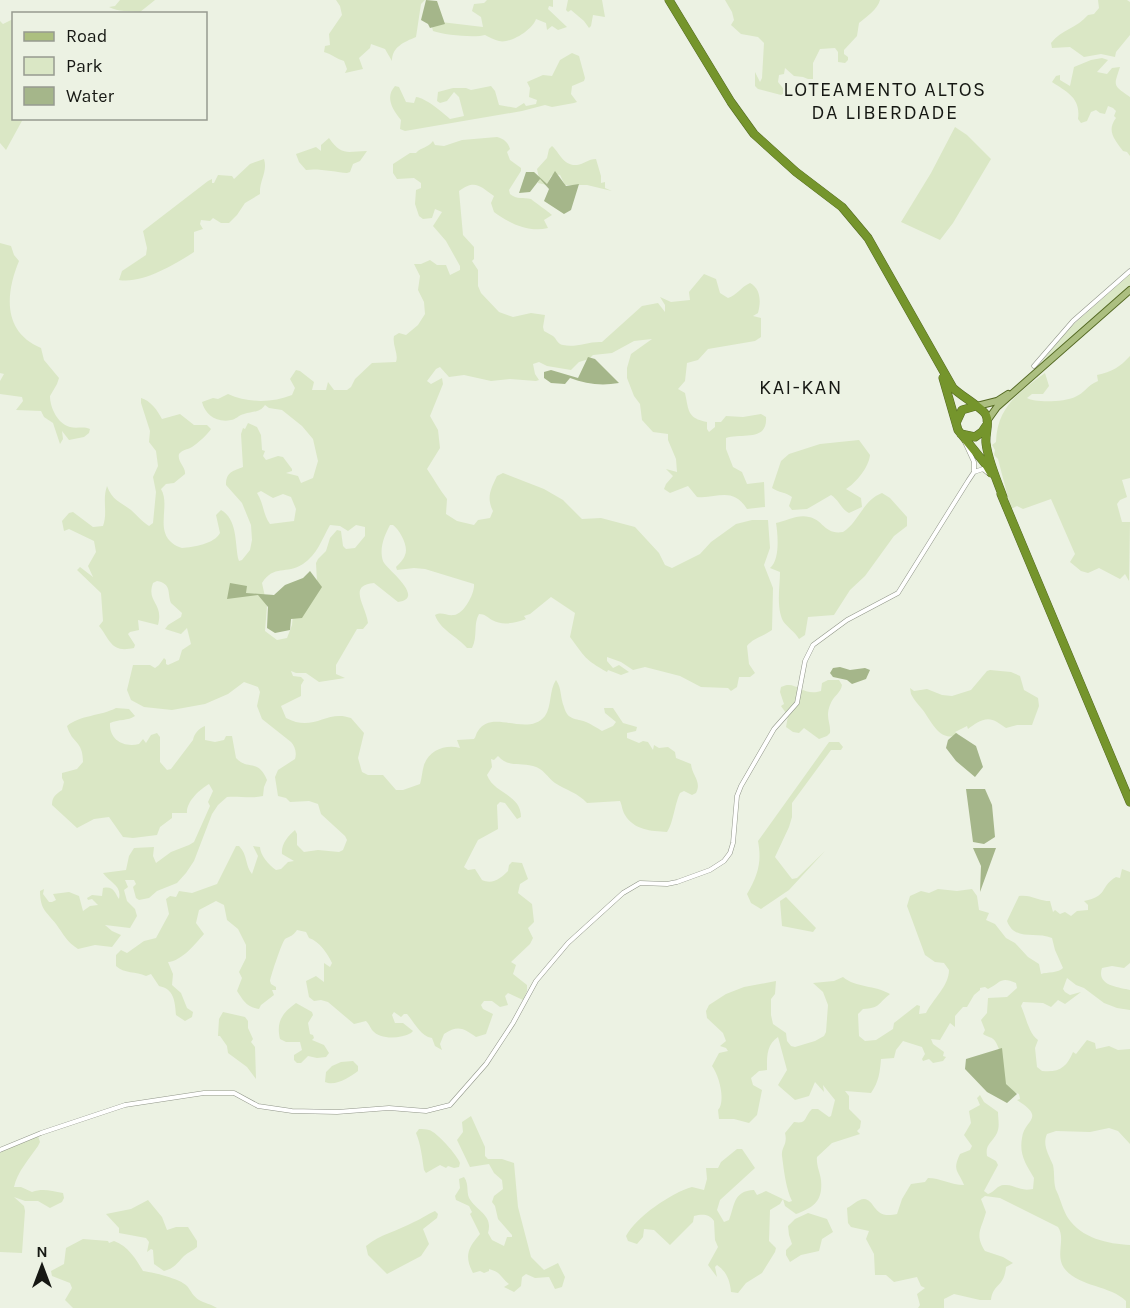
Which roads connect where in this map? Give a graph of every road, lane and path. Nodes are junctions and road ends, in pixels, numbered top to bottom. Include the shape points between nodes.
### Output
1 (669, 0) edge
2 (1130, 272) edge
3 (1130, 290) edge
4 (939, 365) junction
5 (1034, 366) dead end
6 (1022, 387) junction
7 (976, 406) junction
8 (987, 423) junction
9 (956, 425) junction
10 (962, 436) junction
11 (969, 452) junction
12 (983, 469) junction
13 (974, 472) junction
14 (992, 475) junction
15 (1003, 497) junction
16 (1113, 757) junction
17 (1130, 791) edge
18 (1130, 802) edge
19 (0, 1150) edge

1 - 4 highway via 754,134 842,207 868,238
2 - 5 street via 1067,327
3 - 6 main road
4 - 7 highway via 957,393
4 - 9 highway
6 - 7 main road via 997,401
6 - 8 main road via 998,407
7 - 8 highway via 983,411
7 - 9 highway via 962,410
8 - 10 highway via 975,437
8 - 15 highway via 987,448
9 - 10 highway
10 - 11 street
10 - 14 highway
11 - 12 street
11 - 13 street
12 - 13 street
12 - 14 street
13 - 19 street via 906,584 809,650 797,703 774,729 741,786 733,843 724,861 677,882 640,883 623,893 568,943 536,981 486,1064 450,1105 426,1111 379,1108 300,1112 258,1106 234,1093 204,1093 119,1107
14 - 15 highway
15 - 16 highway via 1090,711
16 - 17 highway
16 - 18 highway

